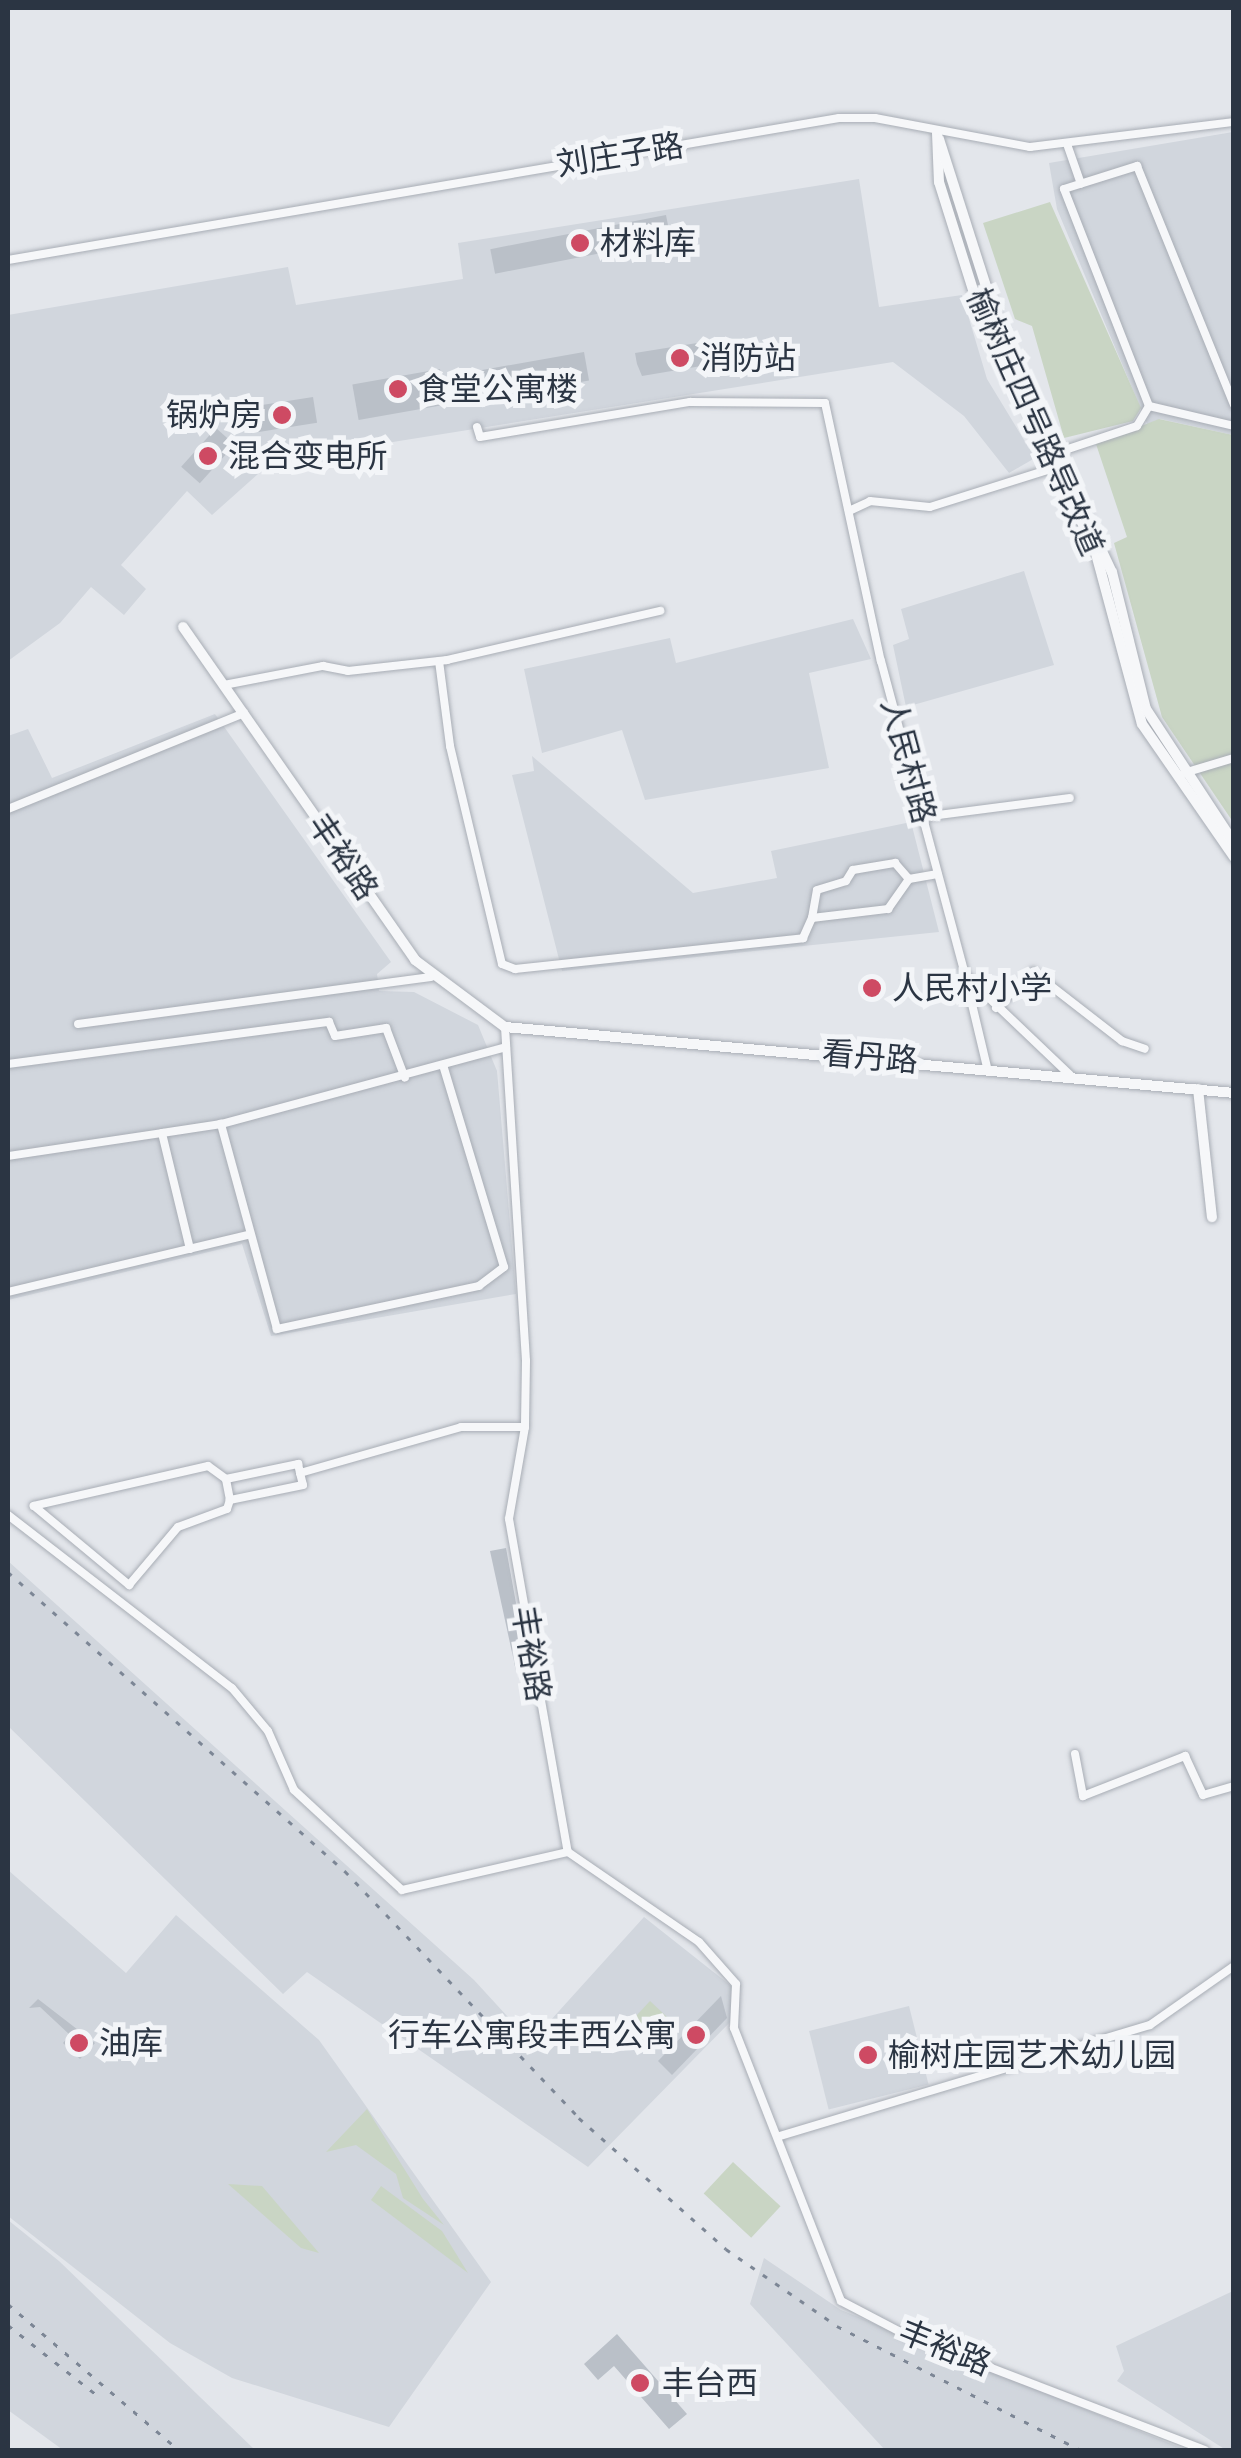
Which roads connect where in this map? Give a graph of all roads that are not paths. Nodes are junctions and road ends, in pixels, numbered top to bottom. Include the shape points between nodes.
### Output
1 (1234, 122) edge
2 (937, 133) junction
3 (1067, 144) junction
4 (1082, 184) junction
5 (8, 260) edge
6 (1234, 405) edge
7 (1148, 406) junction
8 (1234, 426) edge
9 (476, 427) dead end
10 (1060, 461) junction
11 (849, 511) junction
12 (660, 611) dead end
13 (183, 627) dead end
14 (439, 661) junction
15 (224, 685) junction
16 (244, 713) junction
17 (1234, 758) edge
18 (1184, 773) junction
19 (1070, 798) dead end
20 (8, 809) edge
21 (922, 817) junction
22 (1234, 842) edge
23 (1234, 857) edge
24 (938, 874) junction
25 (909, 879) junction
26 (812, 918) junction
27 (965, 975) junction
28 (431, 977) junction
29 (996, 1008) junction
30 (78, 1024) dead end
31 (505, 1027) junction
32 (506, 1046) junction
33 (1145, 1049) dead end
34 (8, 1064) edge
35 (444, 1066) junction
36 (987, 1066) junction
37 (1070, 1074) junction
38 (405, 1078) junction
39 (1198, 1089) junction
40 (1234, 1093) edge
41 (222, 1124) junction
42 (162, 1133) junction
43 (8, 1156) edge
44 (1212, 1216) dead end
45 (247, 1235) junction
46 (190, 1249) junction
47 (8, 1292) edge
48 (525, 1427) junction
49 (300, 1473) junction
50 (226, 1480) junction
51 (230, 1500) junction
52 (8, 1515) edge
53 (1075, 1754) dead end
54 (1234, 1786) edge
55 (568, 1852) junction
56 (1234, 1966) edge
57 (780, 2136) junction
58 (1204, 2450) edge

1 - 3 street, 刘庄子路
2 - 3 street, 刘庄子路 via 998,146
2 - 5 street, 刘庄子路 via 839,118
2 - 10 street, 榆树庄四号路导改道 via 992,312
3 - 4 street
4 - 6 street via 1137,166
4 - 7 street via 1064,189
7 - 8 street
7 - 10 street via 1137,426
9 - 11 street, 人民村路 via 480,436 690,402 824,403
10 - 11 street via 930,507 870,501
10 - 18 street, 榆树庄四号路导改道 via 1112,572 1146,709
10 - 23 street, 榆树庄四号路导改道 via 1101,568 1142,724
11 - 21 street, 人民村路
12 - 14 street
13 - 15 street, 丰裕路
14 - 15 street via 348,672 323,666
14 - 26 street via 450,746 502,964 515,969 802,938
15 - 16 street, 丰裕路
16 - 20 street
16 - 28 street, 丰裕路
17 - 18 street
18 - 22 street, 榆树庄四号路导改道
19 - 21 street
21 - 24 street, 人民村路
24 - 25 street
24 - 27 street, 人民村路
25 - 26 street via 888,910
25 - 26 street via 896,863 853,870 846,881 818,890
27 - 29 street, 人民村路
27 - 36 street
28 - 30 street
28 - 31 street, 丰裕路
29 - 33 street via 1033,972 1122,1041
29 - 37 street, 人民村路
31 - 32 street, 丰裕路
31 - 36 street, 看丹路
32 - 35 street
32 - 48 street, 丰裕路
34 - 38 street via 329,1022 335,1036 386,1028
35 - 38 street
35 - 45 street via 504,1267 480,1286 277,1329
36 - 37 street, 看丹路
37 - 39 street, 看丹路
38 - 41 street
39 - 40 street, 看丹路
39 - 44 street
41 - 42 street
41 - 45 street
42 - 43 street
42 - 46 street
45 - 46 street
46 - 47 street
48 - 49 street via 461,1428
48 - 55 street, 丰裕路 via 509,1519
49 - 50 street via 298,1464
49 - 51 street via 302,1485
50 - 51 street
50 - 51 street via 208,1466 34,1506 130,1585 178,1527 226,1509
52 - 55 street via 232,1688 268,1731 294,1790 402,1890
53 - 54 street via 1084,1796 1185,1756 1204,1795
55 - 57 street, 丰裕路 via 699,1942 732,1978 740,2004 734,2028
56 - 57 street via 1150,2024
57 - 58 street, 丰裕路 via 841,2301 908,2336

